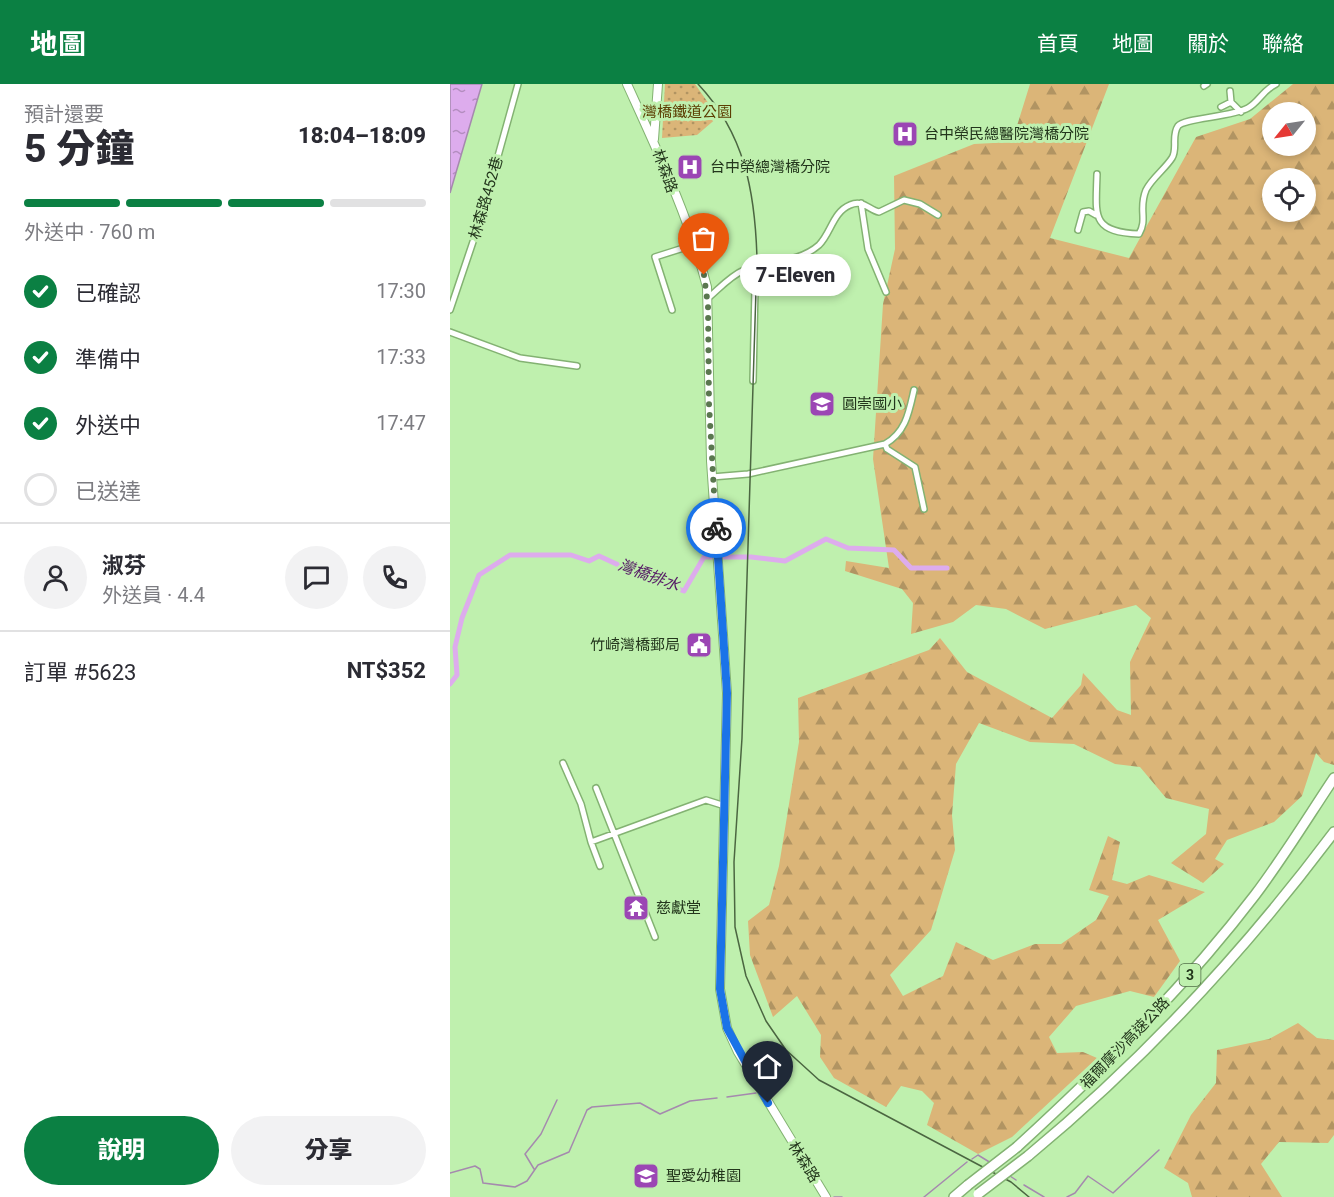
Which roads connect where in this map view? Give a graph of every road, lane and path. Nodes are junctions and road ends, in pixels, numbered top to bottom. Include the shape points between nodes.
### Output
1 (518, 84) edge
2 (627, 84) edge
3 (658, 84) edge
4 (1275, 84) edge
5 (1230, 91) dead end
6 (1231, 102) junction
7 (1221, 107) dead end
8 (1241, 112) junction
9 (654, 140) junction
10 (1097, 174) dead end
11 (861, 203) junction
12 (938, 214) dead end
13 (1096, 215) junction
14 (1078, 230) dead end
15 (693, 245) junction
16 (755, 288) dead end
17 (886, 292) dead end
18 (707, 299) junction
19 (450, 310) edge
20 (672, 310) dead end
21 (450, 332) edge
22 (577, 366) dead end
23 (753, 381) dead end
24 (914, 390) dead end
25 (885, 444) junction
26 (712, 477) junction
27 (924, 509) dead end
28 (563, 763) dead end
29 (1334, 778) edge
30 (596, 788) dead end
31 (725, 806) junction
32 (1334, 831) edge
33 (614, 834) junction
34 (591, 842) junction
35 (600, 866) dead end
36 (655, 937) dead end
37 (976, 1195) edge
38 (826, 1196) edge
39 (954, 1197) edge

1 - 19 street, 林森路452巷 via 480,221
2 - 9 main road, 林森路
3 - 9 main road
4 - 8 street
5 - 6 street
6 - 7 street
6 - 8 street
8 - 13 street via 1185,121 1178,126 1174,155 1147,188 1139,234 1111,230 1102,226
9 - 15 main road, 林森路
10 - 13 street
11 - 12 street via 879,212 904,200
11 - 17 street via 868,249
11 - 18 street via 850,205 837,215 817,246 744,270
13 - 14 street via 1083,212
15 - 18 main road, 林森路
15 - 20 street via 655,257
16 - 23 street
18 - 26 main road, 林森路
21 - 22 street via 520,358
24 - 25 street via 907,421 896,438
25 - 26 street via 748,474
25 - 27 street via 915,467
26 - 31 main road, 林森路 via 727,693
28 - 34 street via 581,804
29 - 39 highway, 福爾摩沙高速公路 / 3, bridge via 1256,893 1199,964 1106,1064 1017,1147
30 - 33 street
31 - 33 street via 706,800
31 - 38 main road, 林森路 via 720,989 727,1028
32 - 37 highway, 福爾摩沙高速公路 / 3, bridge via 1277,907 1178,1019 1120,1076 1028,1156
33 - 34 street
33 - 36 street
34 - 35 street

